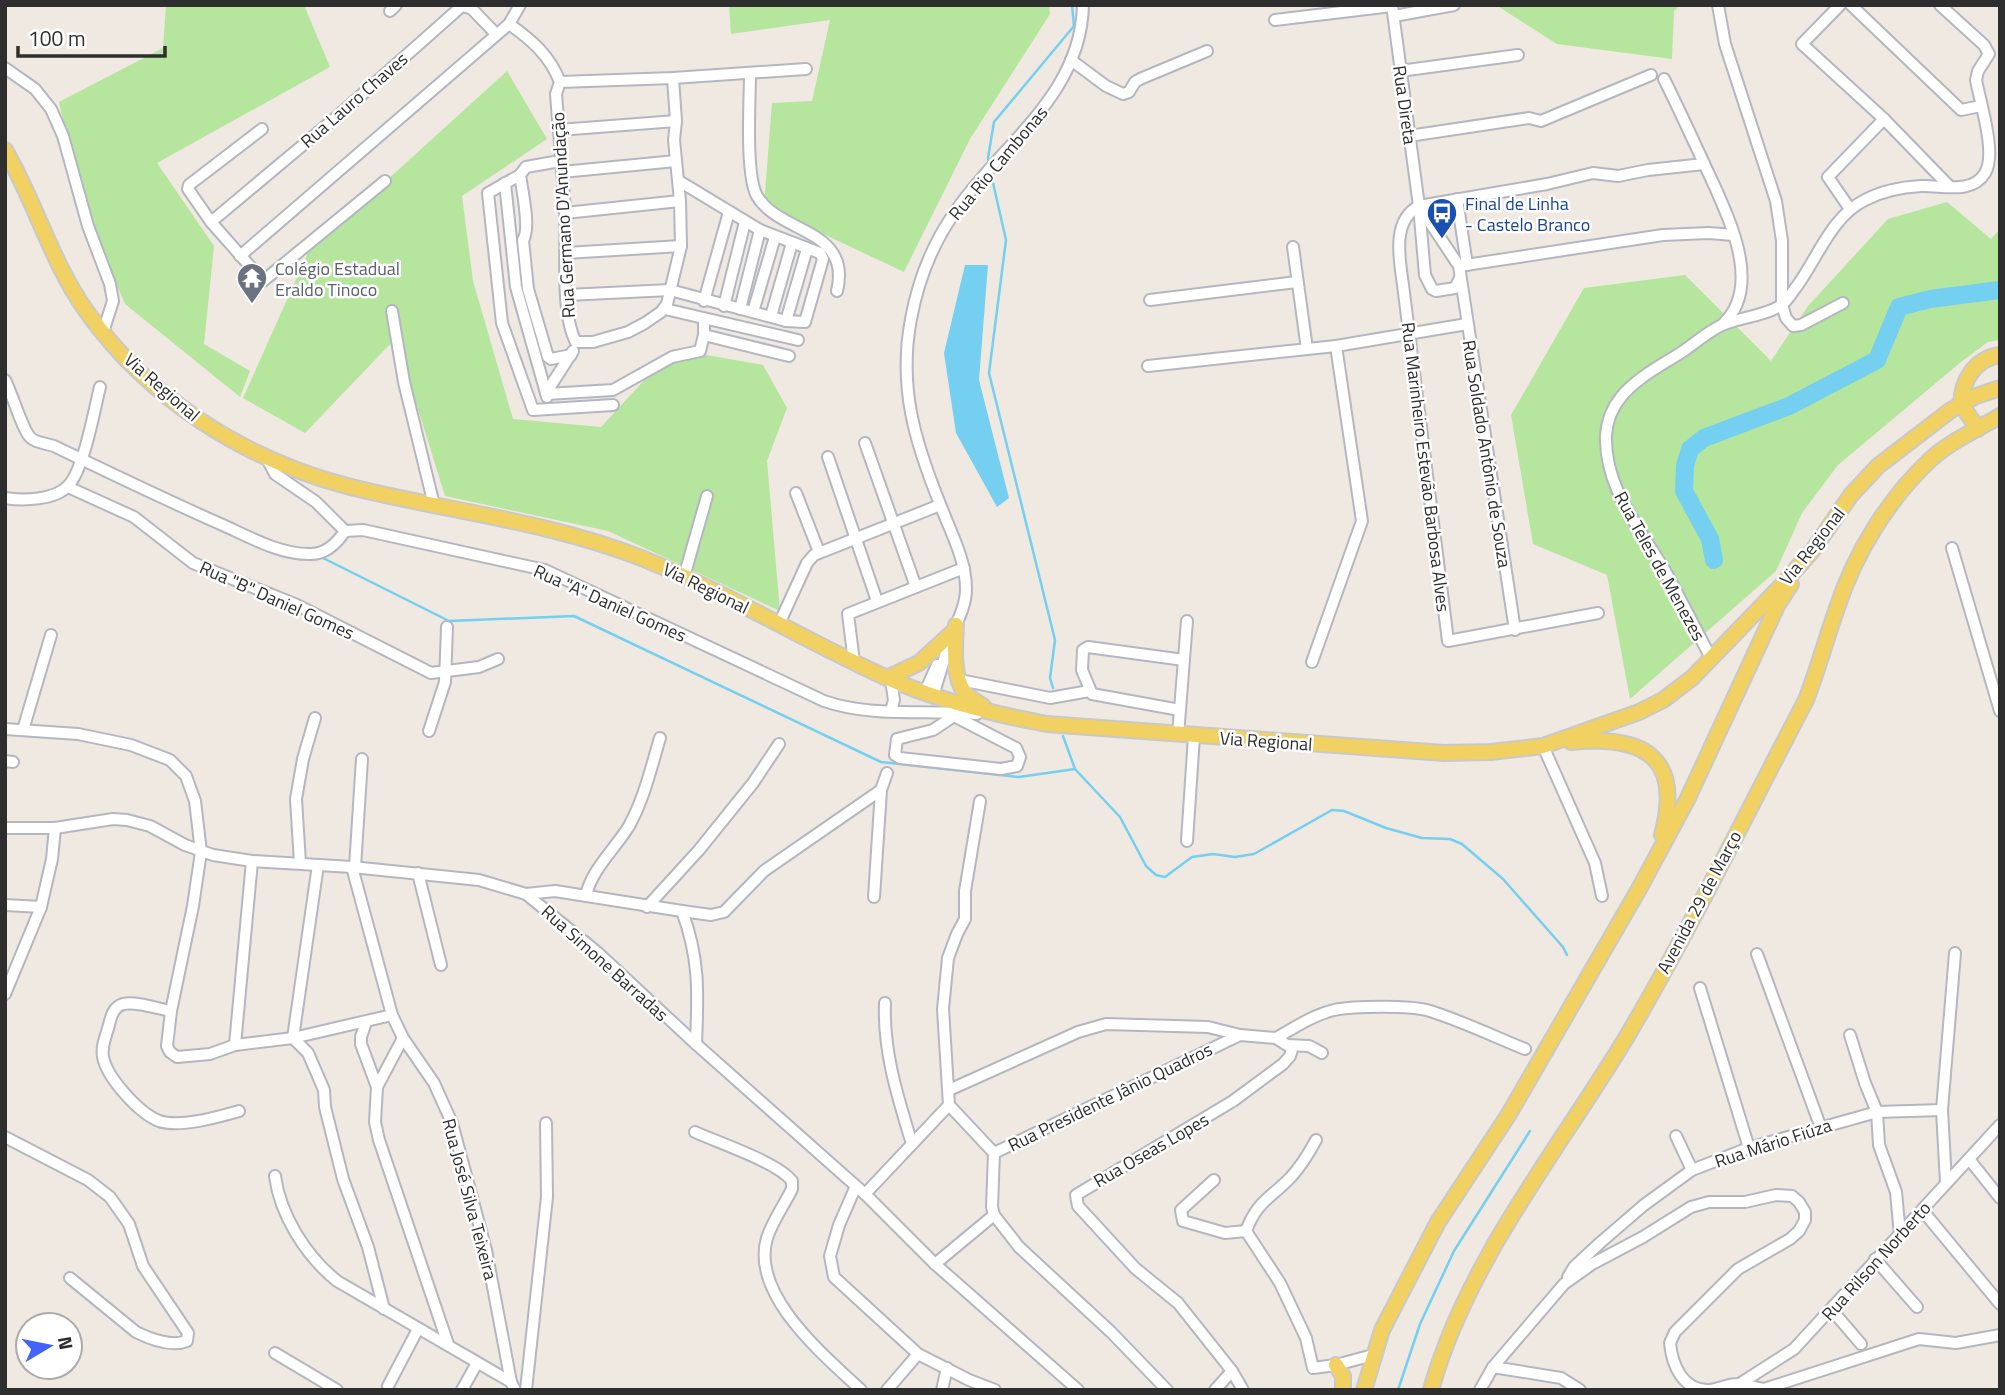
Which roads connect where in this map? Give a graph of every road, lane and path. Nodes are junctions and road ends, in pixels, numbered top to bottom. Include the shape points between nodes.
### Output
1 (520, 5) edge
2 (1083, 5) edge
3 (1454, 5) edge
4 (1718, 5) edge
5 (1840, 5) edge
6 (1851, 5) edge
7 (1940, 5) edge
8 (462, 6) edge
9 (1393, 9) edge
10 (1318, 10) edge
11 (1275, 20) dead end
12 (509, 24) junction
13 (496, 34) junction
14 (1207, 51) dead end
15 (1517, 55) dead end
16 (1071, 60) junction
17 (5, 68) edge
18 (806, 69) dead end
19 (1400, 71) junction
20 (750, 72) junction
21 (1651, 75) dead end
22 (673, 78) junction
23 (1664, 79) dead end
24 (560, 82) junction
25 (1980, 106) junction
26 (1884, 119) junction
27 (676, 121) junction
28 (262, 129) dead end
29 (559, 130) junction
30 (1409, 136) junction
31 (5, 150) edge
32 (676, 161) junction
33 (1704, 164) junction
34 (561, 166) junction
35 (520, 175) junction
36 (385, 181) dead end
37 (679, 181) junction
38 (505, 183) junction
39 (1950, 187) junction
40 (1457, 199) junction
41 (680, 201) junction
42 (1419, 206) junction
43 (1850, 209) junction
44 (729, 212) junction
45 (565, 213) junction
46 (211, 222) junction
47 (745, 222) junction
48 (760, 230) junction
49 (1733, 234) junction
50 (775, 237) junction
51 (792, 243) junction
52 (681, 246) junction
53 (1293, 247) dead end
54 (807, 249) junction
55 (566, 253) junction
56 (240, 256) junction
57 (1462, 269) junction
58 (1297, 282) junction
59 (670, 290) junction
60 (837, 291) dead end
61 (567, 295) junction
62 (1150, 300) dead end
63 (704, 301) junction
64 (1843, 303) dead end
65 (1783, 305) junction
66 (724, 306) junction
67 (665, 309) junction
68 (740, 309) junction
69 (392, 311) dead end
70 (754, 312) junction
71 (771, 316) junction
72 (704, 320) junction
73 (786, 321) junction
74 (1467, 324) junction
75 (1720, 326) junction
76 (103, 332) junction
77 (1409, 333) junction
78 (704, 335) junction
79 (798, 340) dead end
80 (576, 342) junction
81 (1336, 346) junction
82 (1307, 349) junction
83 (571, 355) junction
84 (2000, 355) edge
85 (789, 356) dead end
86 (1148, 366) dead end
87 (5, 380) edge
88 (100, 387) dead end
89 (2000, 388) edge
90 (546, 393) junction
91 (1961, 404) junction
92 (613, 405) dead end
93 (550, 410) junction
94 (2000, 416) edge
95 (1978, 429) junction
96 (2000, 429) edge
97 (865, 443) dead end
98 (266, 457) junction
99 (828, 457) dead end
100 (81, 461) junction
101 (68, 487) junction
102 (796, 493) dead end
103 (708, 496) dead end
104 (5, 498) edge
105 (434, 505) junction
106 (940, 505) junction
107 (893, 524) junction
108 (345, 531) junction
109 (856, 538) junction
110 (1952, 548) dead end
111 (1813, 550) junction
112 (817, 553) junction
113 (964, 568) junction
114 (684, 577) junction
115 (916, 587) junction
116 (877, 601) junction
117 (1598, 613) dead end
118 (1187, 621) dead end
119 (779, 624) junction
120 (447, 627) dead end
121 (1515, 630) junction
122 (953, 634) junction
123 (51, 635) dead end
124 (1711, 658) junction
125 (498, 659) dead end
126 (1184, 660) junction
127 (854, 662) junction
128 (1312, 662) dead end
129 (446, 672) junction
130 (889, 679) junction
131 (960, 680) junction
132 (1089, 691) junction
133 (929, 693) junction
134 (1180, 710) junction
135 (891, 711) junction
136 (2000, 711) edge
137 (953, 714) junction
138 (997, 715) junction
139 (315, 718) dead end
140 (5, 729) edge
141 (23, 730) junction
142 (429, 731) dead end
143 (1178, 734) junction
144 (1194, 736) junction
145 (660, 738) dead end
146 (779, 744) dead end
147 (1548, 745) junction
148 (362, 759) dead end
149 (887, 773) dead end
150 (881, 790) junction
151 (980, 801) dead end
152 (5, 828) edge
153 (55, 828) junction
154 (1187, 841) dead end
155 (201, 852) junction
156 (1658, 855) junction
157 (252, 861) junction
158 (300, 863) junction
159 (318, 865) junction
160 (353, 867) junction
161 (418, 873) junction
162 (526, 894) junction
163 (1602, 896) dead end
164 (586, 897) junction
165 (874, 897) dead end
166 (5, 905) edge
167 (41, 906) junction
168 (647, 907) junction
169 (682, 911) junction
170 (1955, 953) dead end
171 (1756, 954) dead end
172 (441, 965) dead end
173 (1700, 989) dead end
174 (5, 994) edge
175 (885, 1003) dead end
176 (172, 1011) junction
177 (392, 1015) junction
178 (366, 1022) junction
179 (1241, 1035) junction
180 (1850, 1035) dead end
181 (293, 1038) junction
182 (403, 1038) junction
183 (1276, 1038) junction
184 (696, 1044) junction
185 (235, 1045) junction
186 (1293, 1046) junction
187 (1525, 1049) dead end
188 (1322, 1053) dead end
189 (377, 1087) junction
190 (949, 1090) junction
191 (949, 1105) junction
192 (1942, 1110) junction
193 (239, 1111) dead end
194 (1877, 1112) junction
195 (545, 1123) dead end
196 (2000, 1125) edge
197 (1821, 1128) junction
198 (695, 1132) dead end
199 (1676, 1136) dead end
200 (5, 1137) edge
201 (1316, 1140) dead end
202 (912, 1144) junction
203 (1749, 1148) junction
204 (993, 1153) junction
205 (1969, 1159) junction
206 (1692, 1170) junction
207 (275, 1176) dead end
208 (1214, 1180) dead end
209 (1946, 1183) junction
210 (861, 1190) junction
211 (2000, 1198) edge
212 (1923, 1211) junction
213 (994, 1215) junction
214 (1246, 1231) junction
215 (1900, 1235) junction
216 (1875, 1259) junction
217 (936, 1264) junction
218 (70, 1278) dead end
219 (1564, 1284) junction
220 (2000, 1304) edge
221 (1917, 1307) dead end
222 (384, 1309) junction
223 (1830, 1310) junction
224 (418, 1329) junction
225 (2000, 1335) edge
226 (1861, 1344) dead end
227 (448, 1345) junction
228 (275, 1353) dead end
229 (918, 1354) junction
230 (1373, 1355) junction
231 (477, 1363) junction
232 (1336, 1365) junction
233 (1493, 1367) junction
234 (947, 1368) junction
235 (1232, 1371) junction
236 (1741, 1383) junction
237 (388, 1385) dead end
238 (513, 1386) edge
239 (337, 1390) edge
240 (462, 1390) edge
241 (526, 1390) edge
242 (861, 1390) edge
243 (887, 1390) edge
244 (942, 1390) edge
245 (995, 1390) edge
246 (1078, 1390) edge
247 (1167, 1390) edge
248 (1215, 1390) edge
249 (1243, 1390) edge
250 (1343, 1390) edge
251 (1364, 1390) edge
252 (1431, 1390) edge
253 (1480, 1390) edge
254 (1580, 1390) edge

1 - 12 street
2 - 16 street, Rua Rio Cambonas
3 - 9 street
4 - 65 street via 1725,44 1776,201
5 - 26 street via 1802,44
6 - 25 street via 1961,110
7 - 25 street via 1989,54 1976,80
8 - 13 street, Rua Lauro Chaves via 472,9
8 - 46 street, Rua Lauro Chaves
9 - 10 street
9 - 19 street, Rua Direta
10 - 11 street
12 - 13 street
12 - 24 street via 541,50
13 - 56 street
14 - 16 street via 1140,79 1123,94
15 - 19 street
16 - 106 street, Rua Rio Cambonas via 1041,114 955,210 916,295 908,339 909,410
17 - 76 street via 34,89 51,109 63,136 110,284 113,301
18 - 20 street
19 - 30 street, Rua Direta
20 - 22 street
20 - 60 street via 751,174 757,195 769,209 830,250 839,270
21 - 30 street via 1541,121 1529,118
22 - 24 street
22 - 27 street
23 - 33 street
24 - 29 street, Rua Germano D'Anundação via 556,94
25 - 39 street via 1987,134 1986,172 1975,184
26 - 39 street
26 - 43 street via 1828,177
27 - 29 street
27 - 32 street
28 - 46 street via 189,185 189,192
29 - 34 street, Rua Germano D'Anundação
30 - 42 street, Rua Direta
31 - 76 main road, Via Regional via 60,268
32 - 34 street
32 - 37 street
33 - 40 street via 1612,177 1593,173
33 - 49 street
34 - 35 street via 532,165
34 - 45 street, Rua Germano D'Anundação
35 - 38 street
35 - 83 street via 528,289 548,357
36 - 56 street via 266,280
37 - 41 street
37 - 44 street
38 - 90 street via 516,287
38 - 93 street via 488,195 502,323 532,409
39 - 43 street via 1892,190
40 - 42 street
40 - 57 street, Rua Soldado Antônio de Souza
41 - 45 street
41 - 52 street
42 - 57 street, Rua Direta
42 - 57 street, Rua Direta via 1427,283 1432,289 1455,288
42 - 77 street, Rua Marinheiro Estevão Barbosa Alves via 1406,215 1400,237
43 - 65 street
44 - 47 street
44 - 63 street
45 - 55 street, Rua Germano D'Anundação
46 - 56 street
47 - 48 street
47 - 66 street
48 - 50 street
48 - 68 street
49 - 57 street via 1663,234
49 - 75 street via 1741,261 1740,297 1734,312
50 - 51 street
50 - 70 street
51 - 54 street
51 - 71 street
52 - 55 street
52 - 59 street
53 - 58 street
54 - 73 street
54 - 73 street via 820,253 822,259 806,320
55 - 61 street, Rua Germano D'Anundação
57 - 74 street, Rua Soldado Antônio de Souza
58 - 62 street
58 - 82 street
59 - 61 street
59 - 63 street
59 - 67 street
61 - 80 street, Rua Germano D'Anundação
63 - 66 street
64 - 65 street via 1793,326
65 - 75 street, Rua Teles de Menezes
66 - 68 street
67 - 72 street
67 - 80 street via 628,332
68 - 70 street
69 - 105 street
70 - 71 street
71 - 73 street
72 - 78 street
72 - 79 street
74 - 77 street
74 - 121 street, Rua Soldado Antônio de Souza
75 - 124 street, Rua Teles de Menezes via 1623,394 1613,407 1606,437 1612,480 1620,498
76 - 98 main road, Via Regional via 169,399
77 - 81 street
77 - 121 street, Rua Marinheiro Estevão Barbosa Alves via 1448,642
78 - 85 street
78 - 90 street via 700,351 672,357 615,390
80 - 83 street
81 - 82 street
81 - 128 street via 1362,521
82 - 86 street
83 - 90 street
84 - 91 main road via 1965,378
87 - 100 street via 28,435
88 - 100 street
89 - 91 main road, Via Regional
90 - 93 street
91 - 95 main road
91 - 111 main road, Via Regional via 1878,466 1851,495
92 - 93 street
94 - 95 main road
95 - 96 main road
95 - 252 main road, Avenida 29 de Março via 1933,457 1896,496 1860,555 1806,700 1626,1037 1476,1280
97 - 107 street
98 - 105 main road, Via Regional via 346,486
98 - 108 street via 275,474 316,502
99 - 109 street
100 - 101 street
100 - 108 street via 261,542 297,553 316,554
101 - 104 street via 39,498
101 - 129 street, Rua "B" Daniel Gomes via 134,517 193,563 297,605 431,673
102 - 112 street
103 - 114 street
105 - 114 main road, Via Regional via 600,543
106 - 107 street
106 - 113 street, Rua Rio Cambonas
107 - 109 street
107 - 115 street
108 - 135 street, Rua "A" Daniel Gomes via 363,530 545,570 824,701 864,711
109 - 112 street
109 - 116 street
110 - 136 street
111 - 124 main road, Via Regional
111 - 156 main road via 1777,606
112 - 119 street via 807,563
113 - 115 street
113 - 122 street, Rua Rio Cambonas via 966,596
114 - 119 main road, Via Regional
115 - 116 street
116 - 127 street via 848,614
117 - 121 street
118 - 126 street
119 - 127 main road, Via Regional
120 - 129 street
122 - 130 main road via 919,663
122 - 131 main road
122 - 133 street, Rua Rio Cambonas
123 - 141 street
124 - 147 main road, Via Regional via 1663,700
125 - 129 street, Rua "B" Daniel Gomes
126 - 132 street via 1088,647 1083,650 1083,670
126 - 134 street
127 - 130 main road, Via Regional
129 - 142 street
130 - 133 main road, Via Regional
130 - 135 street via 894,701
131 - 132 street via 1050,698
131 - 138 main road via 968,696
132 - 134 street
133 - 138 main road, Via Regional
134 - 143 street
135 - 137 street, Rua "A" Daniel Gomes
137 - 137 street via 1016,748 1017,766 1001,769 895,755 897,738 933,730
137 - 138 street, Rua "A" Daniel Gomes
138 - 143 main road, Via Regional via 1047,724
139 - 158 street via 296,799
140 - 141 street
141 - 155 street via 106,739 170,760 180,767 191,788
143 - 144 main road, Via Regional
144 - 147 main road, Via Regional via 1444,753
144 - 154 street
145 - 164 street via 636,812 594,876
146 - 168 street via 754,782
147 - 156 main road, Via Regional via 1612,740 1637,747 1656,760 1668,789
147 - 163 street via 1595,863
148 - 160 street, Rua José Silva Teixeira
149 - 150 street
150 - 165 street
150 - 169 street via 764,872 724,912
151 - 190 street via 965,891 965,919 948,958 943,1009
152 - 153 street, Rua Simone Barradas
153 - 155 street, Rua Simone Barradas via 127,820 150,826
153 - 167 street
155 - 157 street, Rua Simone Barradas
155 - 176 street
156 - 230 main road via 1509,1114 1438,1222
157 - 158 street, Rua Simone Barradas
157 - 185 street
158 - 159 street, Rua Simone Barradas
159 - 160 street, Rua Simone Barradas
159 - 181 street
160 - 161 street, Rua Simone Barradas
160 - 177 street, Rua José Silva Teixeira
161 - 162 street, Rua Simone Barradas via 479,880
161 - 172 street
162 - 164 street via 555,891
162 - 184 street, Rua Simone Barradas via 582,938
164 - 168 street
166 - 167 street
167 - 174 street
168 - 169 street
169 - 184 street via 692,937 698,978
170 - 192 street
171 - 197 street
173 - 203 street
175 - 202 street via 891,1072
176 - 185 street via 167,1046 177,1057 210,1054
176 - 193 street via 131,1004 118,1007 103,1046 109,1071 135,1104 160,1121 196,1121
177 - 178 street
177 - 182 street, Rua José Silva Teixeira
178 - 181 street
178 - 189 street via 361,1044
179 - 183 street
179 - 190 street via 1208,1027 1092,1026
179 - 204 street, Rua Presidente Jânio Quadros
180 - 194 street
181 - 185 street
181 - 222 street via 308,1053 324,1090 343,1179
182 - 189 street
182 - 238 street, Rua José Silva Teixeira via 434,1083 452,1122 486,1250
183 - 186 street
183 - 187 street via 1333,1010 1400,1008 1427,1010
184 - 210 street, Rua Simone Barradas
186 - 188 street via 1309,1046
186 - 235 street, Rua Oseas Lopes via 1287,1060 1233,1101 1076,1195 1078,1206 1123,1256 1178,1303
189 - 227 street via 375,1122 384,1162
190 - 191 street
191 - 202 street
191 - 204 street
192 - 194 street, Rua Mário Fiúza
192 - 209 street
194 - 197 street, Rua Mário Fiúza
194 - 215 street via 1879,1145 1896,1192
195 - 241 street via 547,1197
196 - 205 street, Rua Rilson Norberto
197 - 203 street, Rua Mário Fiúza
198 - 242 street via 757,1159 792,1181 767,1239 773,1290 798,1329
199 - 206 street
200 - 218 street via 88,1180 110,1197 129,1224 143,1266 188,1333 187,1341 175,1344 146,1338
201 - 214 street via 1291,1177 1254,1212
202 - 210 street
203 - 206 street, Rua Mário Fiúza
204 - 213 street, Rua Presidente Jânio Quadros
205 - 209 street, Rua Rilson Norberto
205 - 211 street
206 - 219 street, Rua Mário Fiúza via 1601,1242 1574,1267
207 - 222 street via 287,1217 317,1262 337,1281
208 - 214 street via 1181,1210 1183,1221 1225,1233
209 - 212 street, Rua Rilson Norberto
210 - 217 street, Rua Simone Barradas
210 - 229 street via 839,1225 830,1266 838,1282
212 - 215 street, Rua Rilson Norberto
212 - 220 street
213 - 217 street
213 - 247 street via 1019,1247
214 - 232 street via 1280,1283 1306,1338 1313,1367
215 - 216 street, Rua Rilson Norberto
216 - 221 street
216 - 223 street, Rua Rilson Norberto
217 - 246 street, Rua Simone Barradas
219 - 233 street
219 - 236 street via 1691,1207 1791,1196 1805,1212 1799,1231 1738,1269 1675,1332 1670,1343 1677,1372 1695,1388 1709,1390
222 - 224 street
223 - 226 street
223 - 236 street, Rua Rilson Norberto via 1794,1349
224 - 227 street
224 - 237 street
225 - 236 street via 1956,1343 1919,1339 1764,1389
227 - 231 street
228 - 239 street
229 - 234 street
229 - 243 street
230 - 232 street
230 - 251 main road
231 - 238 street
231 - 240 street
232 - 250 main road via 1343,1376
233 - 253 street
233 - 254 street via 1561,1378
234 - 244 street
234 - 245 street
235 - 248 street
235 - 249 street, Rua Oseas Lopes

